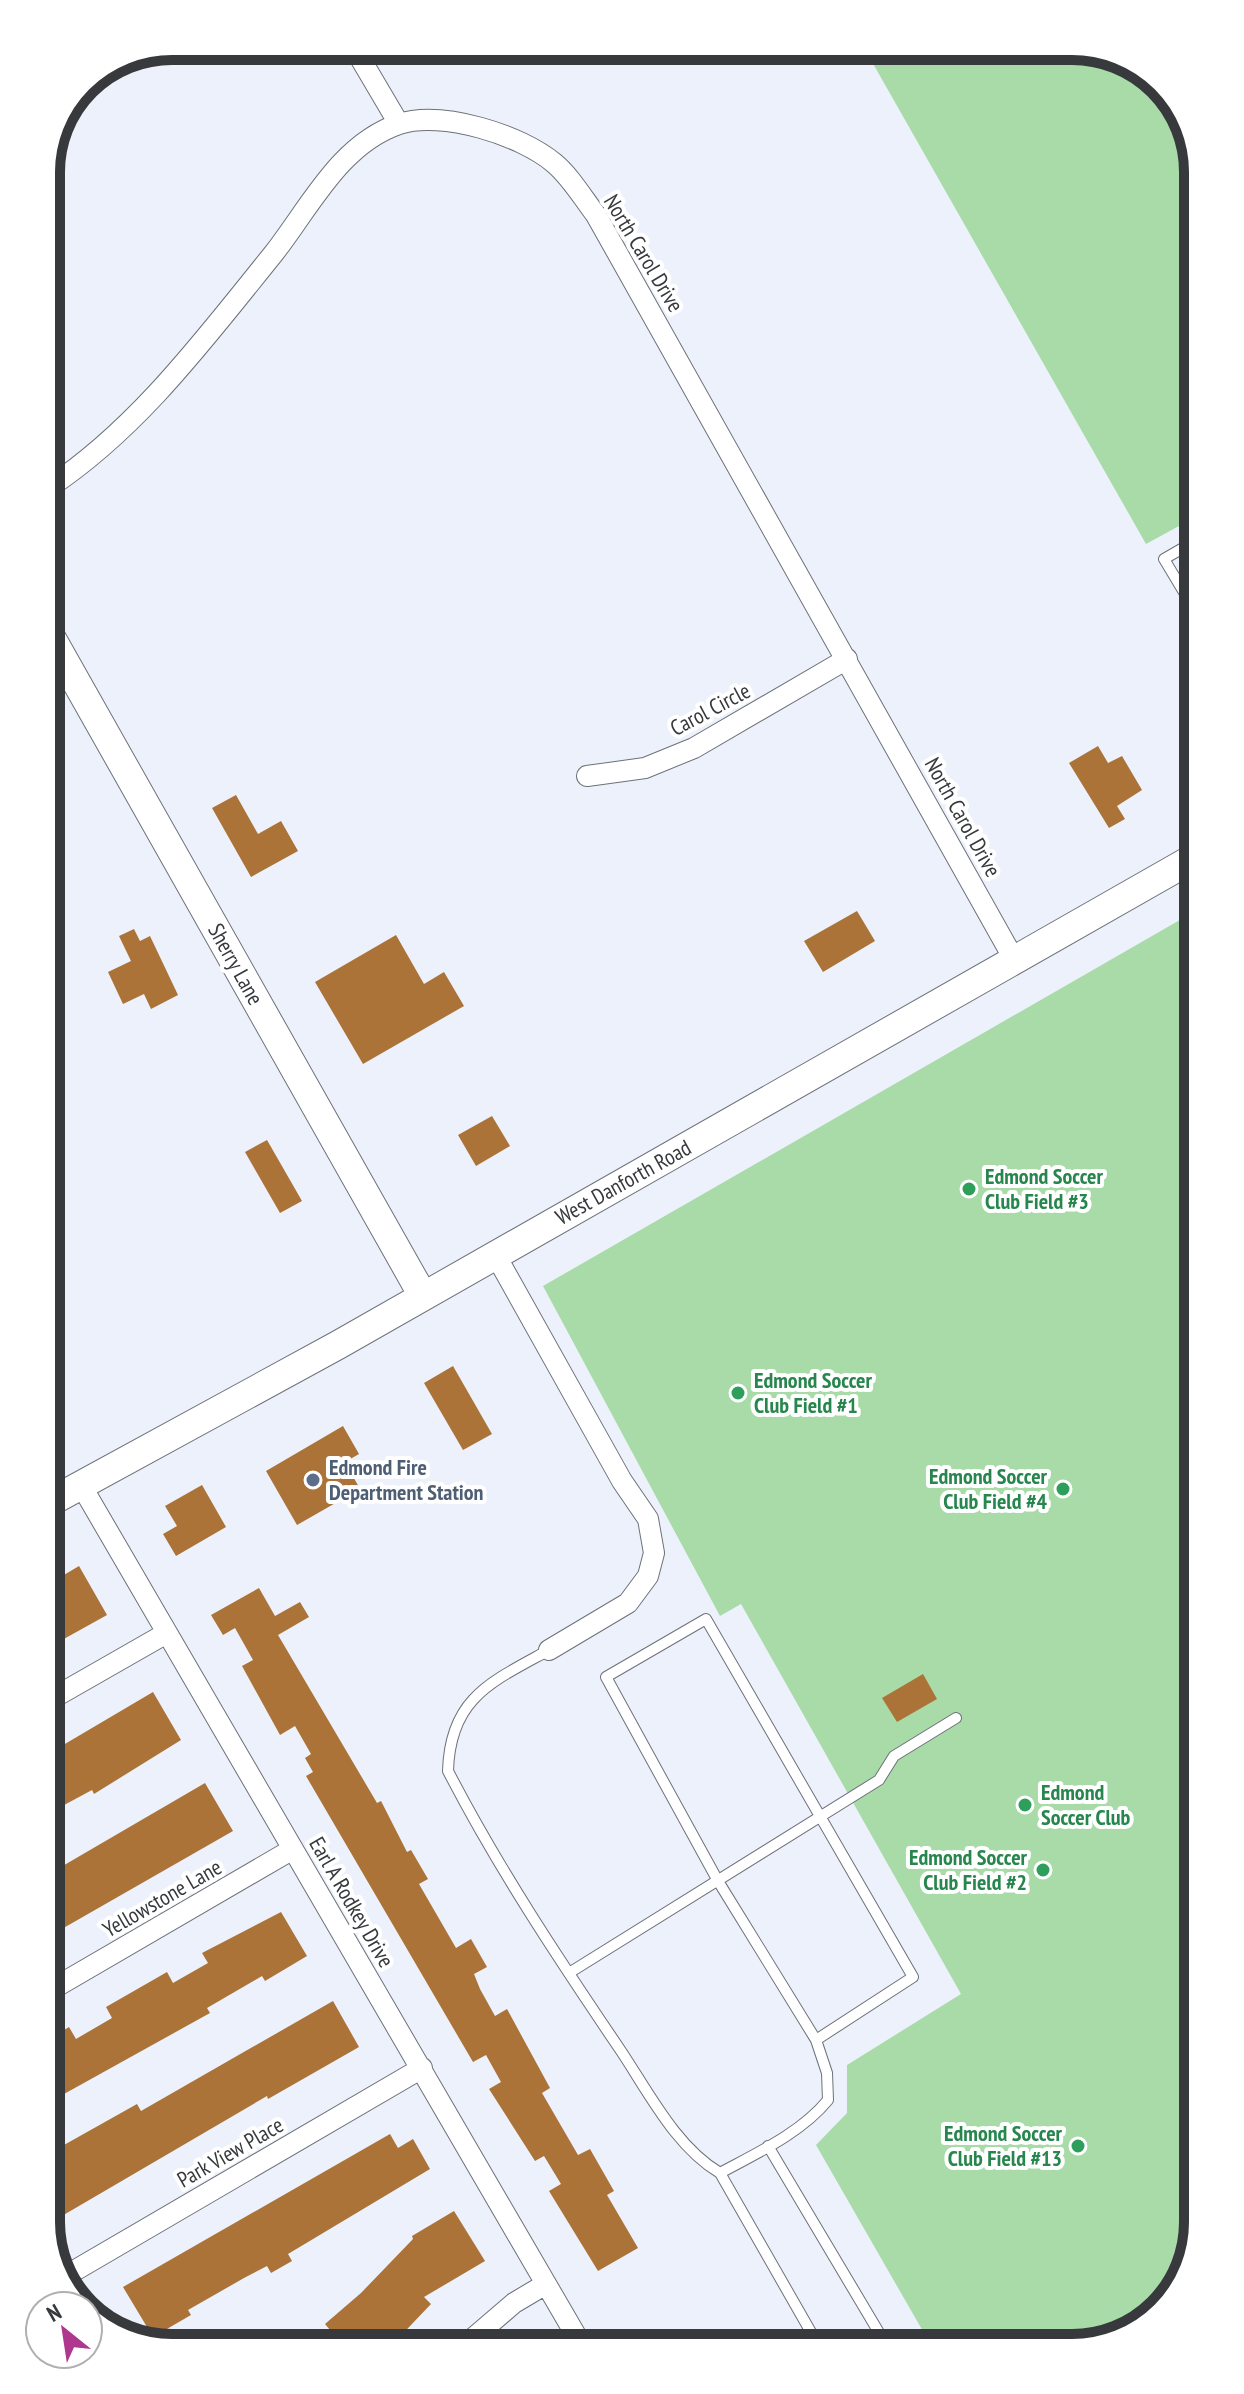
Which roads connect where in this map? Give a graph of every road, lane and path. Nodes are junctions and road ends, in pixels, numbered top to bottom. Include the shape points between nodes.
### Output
1 (361, 60) edge
2 (399, 124) junction
3 (60, 479) edge
4 (1184, 547) edge
5 (1184, 592) edge
6 (60, 653) edge
7 (847, 659) junction
8 (587, 776) dead end
9 (1184, 864) edge
10 (1015, 961) junction
11 (495, 1254) junction
12 (423, 1296) junction
13 (81, 1485) junction
14 (60, 1497) edge
15 (165, 1634) junction
16 (549, 1650) joint
17 (60, 1694) edge
18 (956, 1718) dead end
19 (820, 1817) junction
20 (293, 1849) junction
21 (718, 1881) junction
22 (569, 1973) junction
23 (60, 1985) edge
24 (816, 2040) junction
25 (422, 2068) junction
26 (768, 2146) junction
27 (720, 2173) junction
28 (72, 2272) edge
29 (546, 2284) junction
30 (478, 2334) edge
31 (575, 2334) edge
32 (812, 2334) edge
33 (880, 2334) edge

1 - 2 street
2 - 3 street, North Carol Drive via 328,176 276,250 158,392 103,448
2 - 7 street, North Carol Drive via 430,120 481,129 524,142 556,164 596,215
4 - 5 lane via 1164,559
6 - 12 main road, Sherry Lane
7 - 8 street, Carol Circle via 694,748 645,768
7 - 10 street, North Carol Drive
9 - 10 main road, West Danforth Road
10 - 11 main road, West Danforth Road
11 - 12 main road, West Danforth Road
11 - 16 street via 648,1519 654,1553 648,1576 628,1603
12 - 13 main road, West Danforth Road
13 - 14 main road, West Danforth Road
13 - 15 street, Earl A Rodkey Drive
15 - 17 street
15 - 20 street, Earl A Rodkey Drive
16 - 22 lane via 473,1699 449,1740 448,1771
18 - 19 lane via 894,1756 879,1780
19 - 21 lane
19 - 21 lane via 706,1619 606,1677
19 - 24 lane via 913,1977
20 - 23 street, Yellowstone Lane
20 - 25 street, Earl A Rodkey Drive
21 - 22 lane
21 - 24 lane
22 - 27 lane via 699,2161
24 - 26 lane via 827,2073 828,2100
25 - 28 street, Park View Place
25 - 29 street, Earl A Rodkey Drive
26 - 27 lane
26 - 33 lane
27 - 32 lane
29 - 30 street
29 - 31 street, Earl A Rodkey Drive

